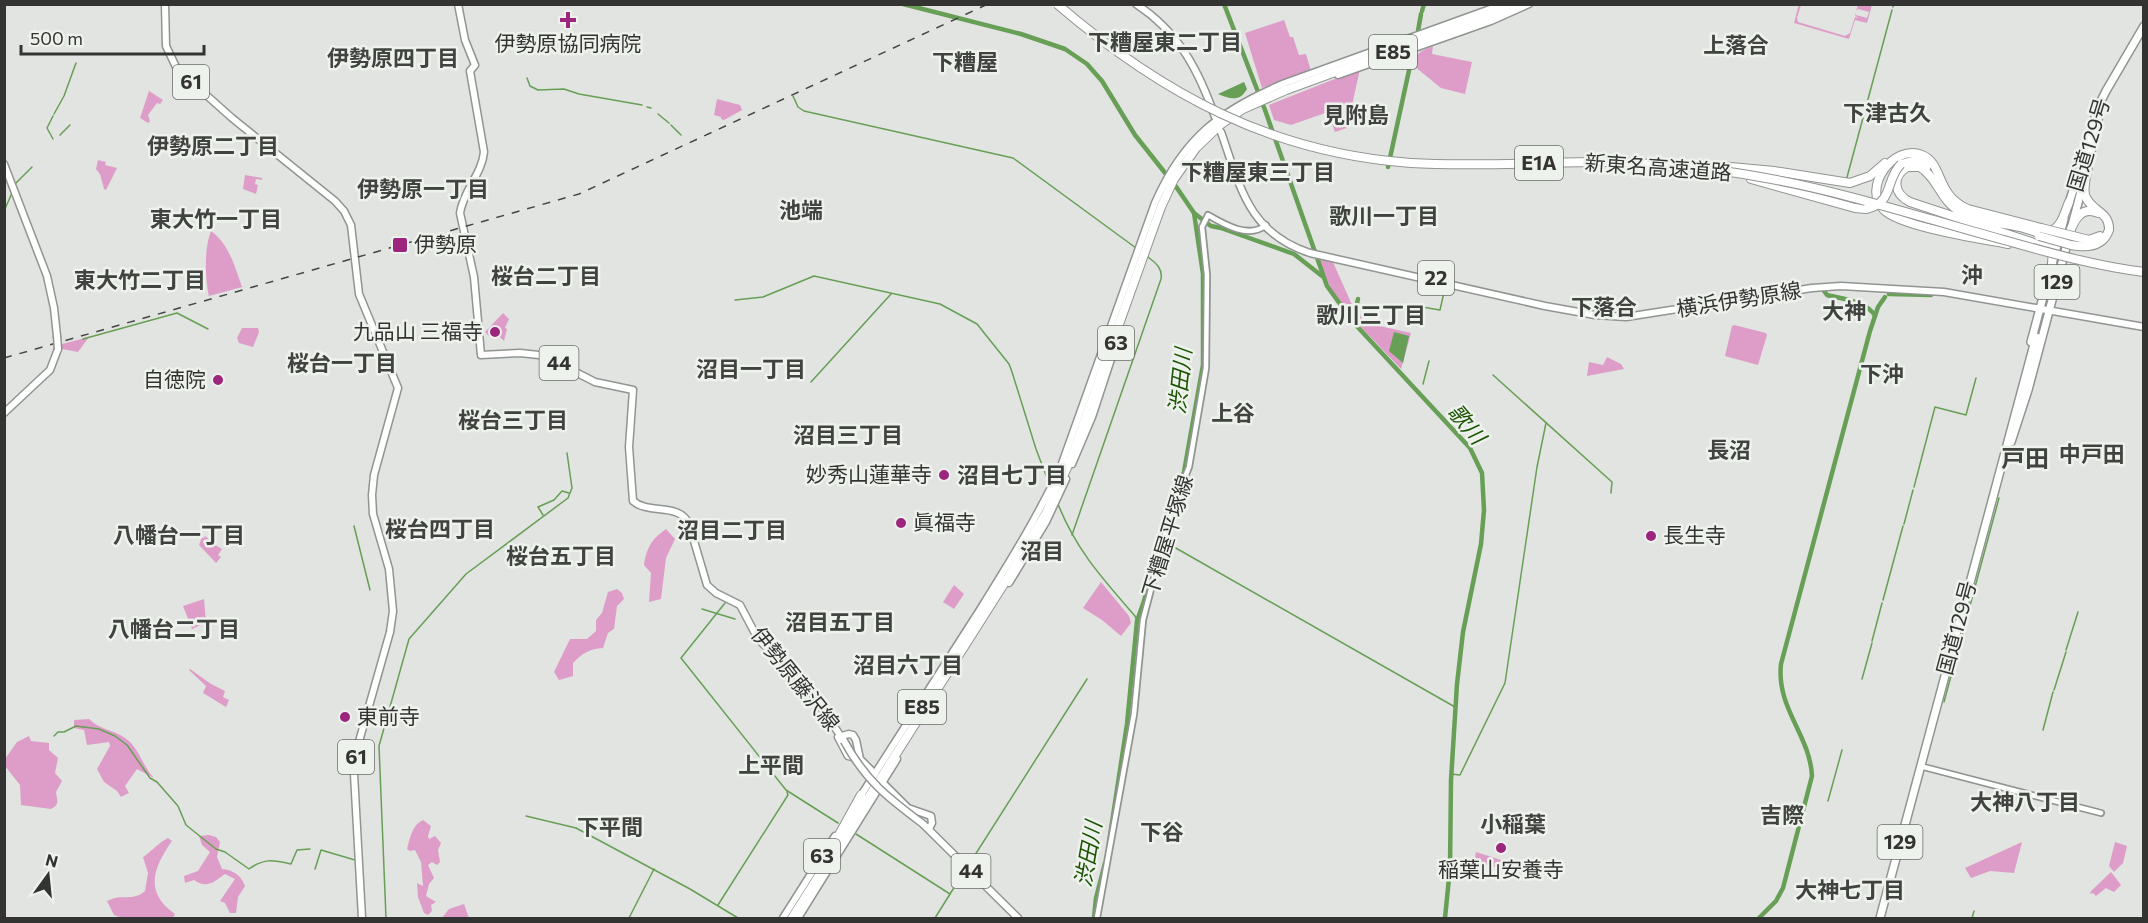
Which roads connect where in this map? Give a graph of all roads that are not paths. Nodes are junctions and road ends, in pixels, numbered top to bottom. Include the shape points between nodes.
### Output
1 (165, 4) edge
2 (458, 4) edge
3 (1057, 4) edge
4 (1063, 4) edge
5 (1136, 4) edge
6 (1143, 4) edge
7 (1504, 4) edge
8 (1512, 4) edge
9 (1521, 4) edge
10 (1529, 4) edge
11 (2144, 26) edge
12 (2144, 32) edge
13 (1259, 99) junction
14 (2099, 115) junction
15 (1222, 131) dead end
16 (2087, 147) junction
17 (4, 164) edge
18 (1672, 165) junction
19 (2088, 165) junction
20 (1720, 166) junction
21 (1902, 167) junction
22 (1945, 195) junction
23 (2069, 202) junction
24 (1995, 219) junction
25 (1265, 226) junction
26 (2040, 232) junction
27 (2071, 235) junction
28 (2051, 251) junction
29 (2144, 267) edge
30 (2054, 270) junction
31 (2144, 272) edge
32 (2040, 308) junction
33 (2049, 309) junction
34 (2144, 327) edge
35 (2037, 338) dead end
36 (4, 413) edge
37 (2008, 447) junction
38 (1054, 493) junction
39 (843, 738) junction
40 (860, 759) junction
41 (1922, 766) junction
42 (875, 774) junction
43 (883, 783) junction
44 (861, 795) junction
45 (2101, 813) dead end
46 (929, 830) junction
47 (830, 856) junction
48 (362, 918) edge
49 (783, 918) edge
50 (791, 918) edge
51 (798, 918) edge
52 (1018, 918) edge
53 (1097, 918) edge
54 (1881, 918) edge

1 - 48 main road, 61 via 166,46 177,69 344,211 352,232 359,294 398,388 372,495 373,514 390,575 393,611 354,774
2 - 39 main road, 伊勢原藤沢線 / 44 via 465,40 475,64 470,71 484,152 482,165 461,207 474,278 481,355 539,355 594,381 633,390 629,439 633,501 685,517 707,585 740,604 759,641 806,685
3 - 18 highway, 新東名高速道路 / E1A, bridge via 1124,58 1184,96 1246,125 1310,146 1411,163
4 - 20 highway, 新東名高速道路 / E1A, bridge via 1126,55 1185,92 1247,121 1311,142 1411,159 1628,159
5 - 6 main road via 1165,27 1185,50 1216,116 1207,86 1188,49
7 - 13 main road
8 - 13 highway, E85
9 - 13 highway, E85
10 - 13 main road via 1491,21
11 - 16 highway, 国道129号 / 129 via 2098,107
12 - 14 highway, 国道129号 / 129 via 2108,92
13 - 38 highway, E85 via 1209,129 1186,154 1171,181 1154,215
14 - 19 highway, 129
14 - 30 highway, 国道129号 / 129
15 - 25 main road, 横浜伊勢原線 / 22 via 1246,195
16 - 23 highway, 129
16 - 30 highway, 国道129号 / 129
17 - 36 main road, bridge via 47,276 58,350 50,370
18 - 21 highway, bridge via 1738,175 1862,209 1883,200 1895,171
18 - 28 highway, 新東名高速道路 / E1A, bridge via 1793,183
19 - 26 highway, bridge via 2086,197 2108,218 2109,230 2102,241 2085,247 2071,245
19 - 27 highway, 129
20 - 22 highway via 1844,183 1865,179 1892,157 1910,149 1921,151 1937,163
20 - 28 highway, 新東名高速道路 / E1A, bridge via 1823,186
21 - 22 highway via 1913,160 1924,164
21 - 28 highway via 1896,186 1905,200
22 - 24 highway via 1959,211
22 - 28 highway, bridge via 1935,167 1916,153 1901,156 1882,173 1876,187 1880,205 1895,217 1950,233
23 - 24 highway via 2061,224 2049,232
23 - 30 highway, 129
24 - 26 highway
24 - 30 highway via 2047,237 2053,247
25 - 32 main road, 横浜伊勢原線 / 22 via 1309,251 1595,315 1626,317 1841,286 1932,290
25 - 53 main road, 下糟屋平塚線 via 1248,231 1208,216 1203,225 1206,368 1188,467 1171,512 1143,620 1134,714
26 - 27 highway, bridge
27 - 27 highway via 2098,238 2104,229 2103,218 2097,212 2086,211 2078,217
27 - 33 highway, 129
28 - 29 highway, 新東名高速道路 / E1A, bridge
28 - 31 highway, 新東名高速道路 / E1A, bridge via 2099,265
30 - 32 highway, 129
32 - 33 main road, 横浜伊勢原線 / 22
32 - 37 highway, 129
33 - 34 main road, 横浜伊勢原線 / 22
33 - 37 highway, 129
35 - 37 highway, 国道129号 / 129
37 - 41 highway, 国道129号 / 129
38 - 42 main road, 63
38 - 43 main road, 63 via 1030,550
38 - 47 highway, E85
39 - 40 main road via 854,736
39 - 40 main road via 837,736 848,756
39 - 46 main road, 伊勢原藤沢線 / 44, bridge via 861,770 881,792
40 - 42 main road
41 - 45 main road
41 - 54 highway, 国道129号 / 129
42 - 44 main road, 63
43 - 46 main road via 908,808 931,816
43 - 47 highway, E85
43 - 51 main road, 63
44 - 47 highway
44 - 49 main road, 63
46 - 52 main road, 伊勢原藤沢線 / 44
47 - 50 highway, E85

